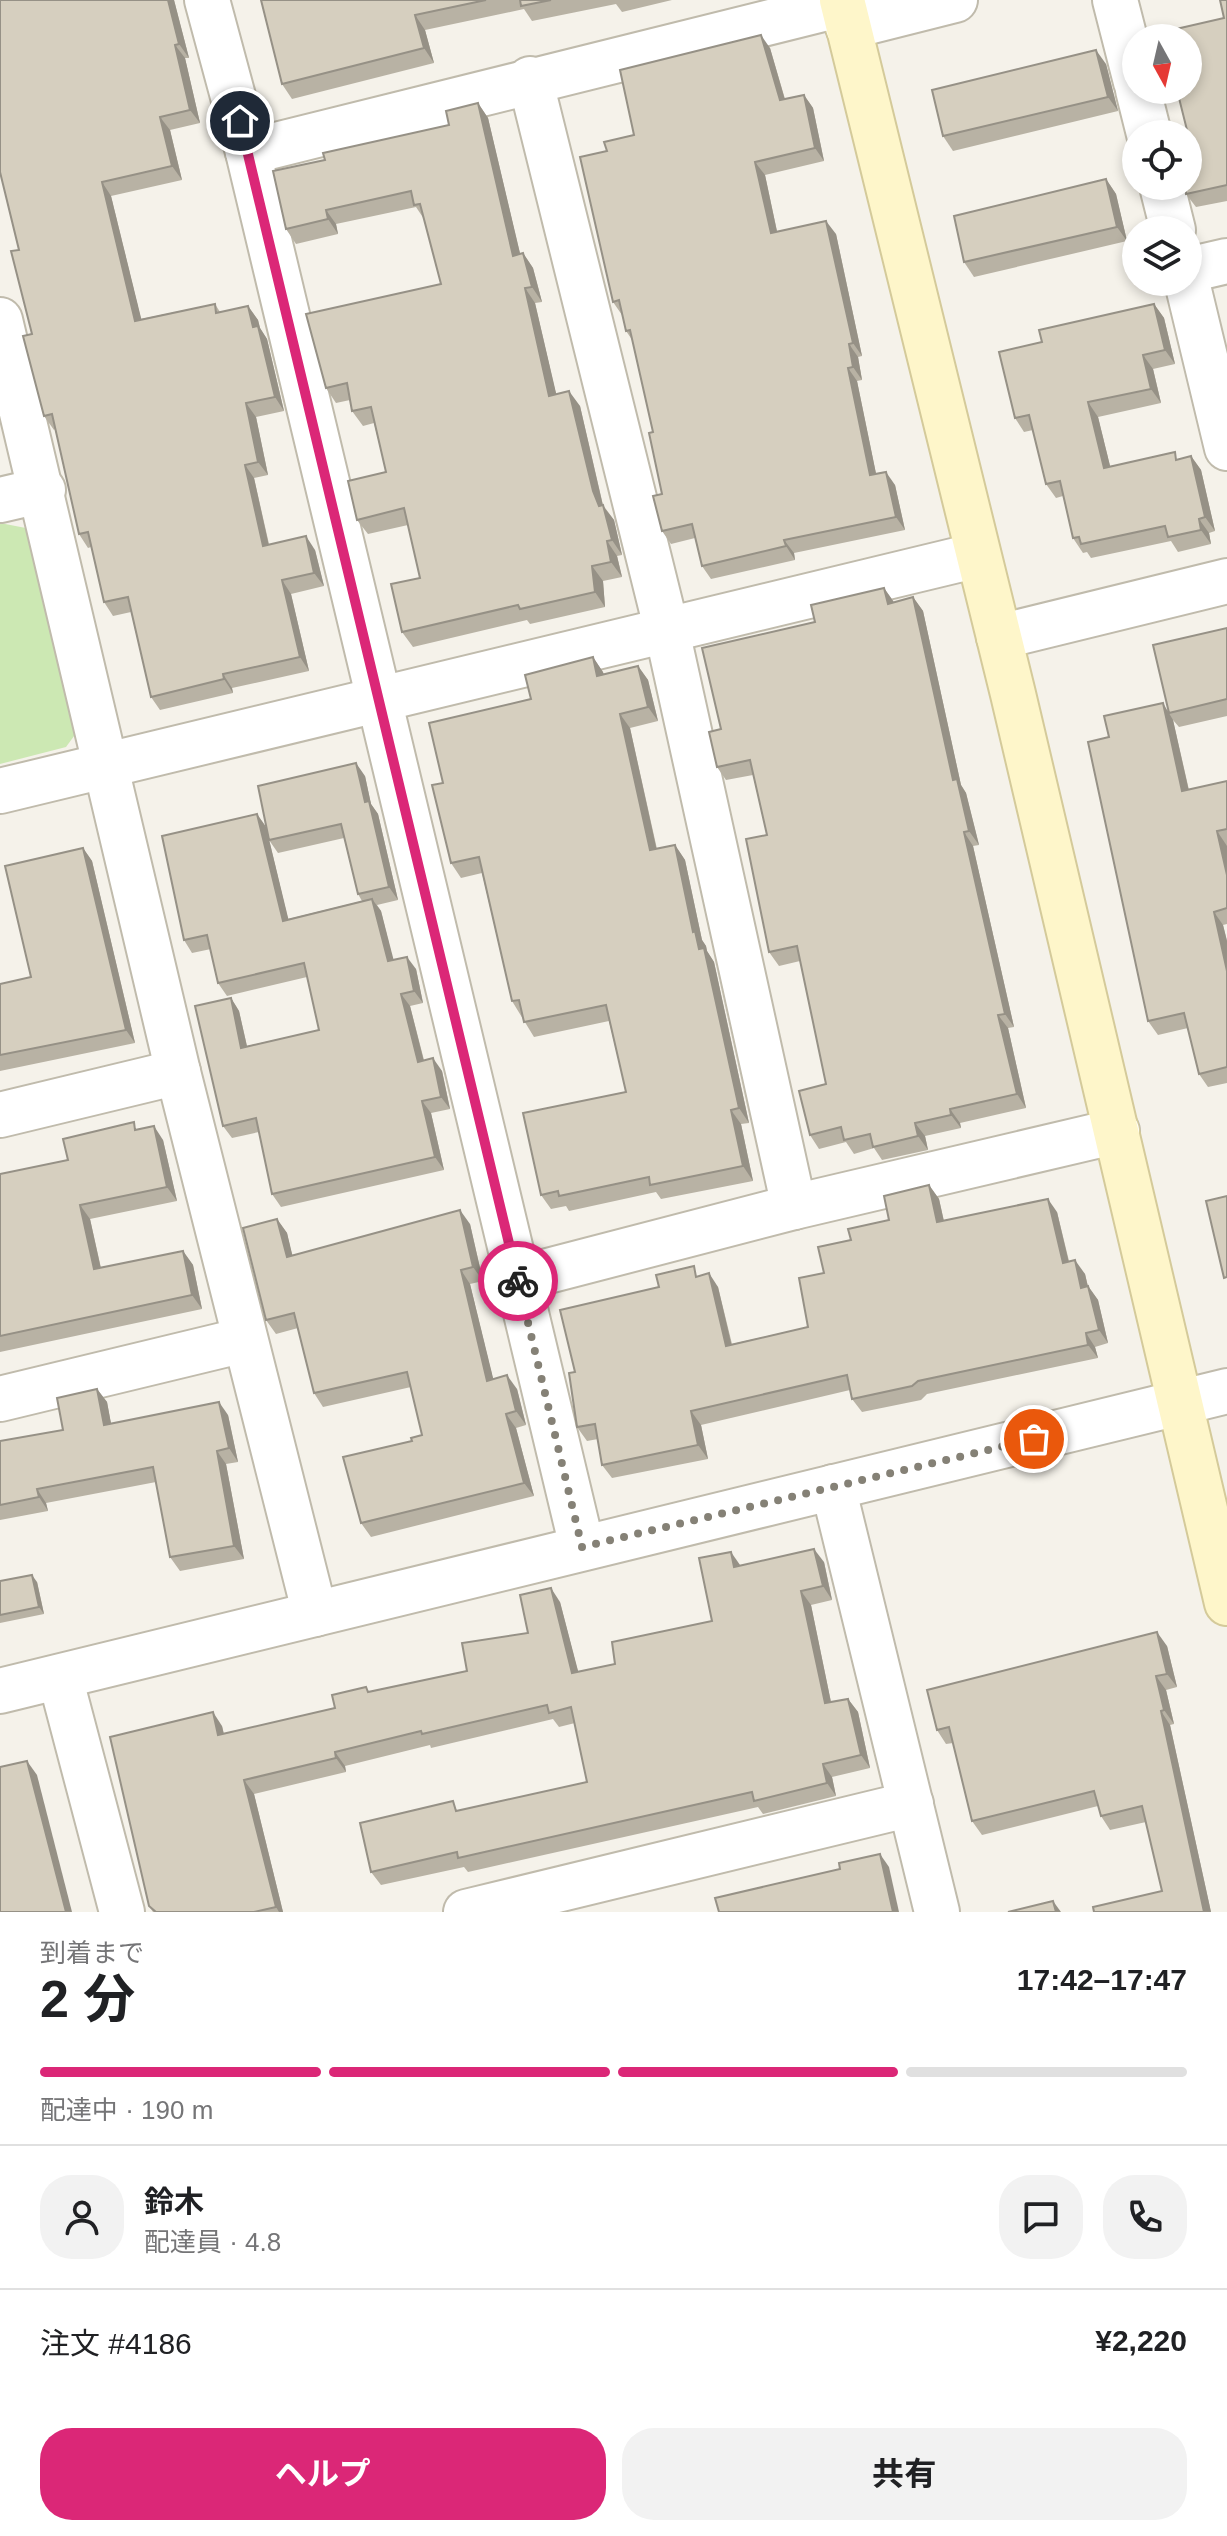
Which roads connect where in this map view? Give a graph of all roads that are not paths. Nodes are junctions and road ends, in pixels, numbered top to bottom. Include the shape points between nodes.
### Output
1 (207, 0) edge
2 (955, 0) edge
3 (1115, 0) edge
4 (844, 10) edge
5 (1122, 27) edge
6 (530, 79) junction
7 (248, 152) junction
8 (1227, 261) edge
9 (1202, 267) edge
10 (1190, 296) edge
11 (0, 320) edge
12 (1227, 448) edge
13 (43, 490) junction
14 (0, 500) edge
15 (978, 555) junction
16 (1227, 581) edge
17 (667, 631) junction
18 (999, 637) junction
19 (378, 701) junction
20 (105, 766) junction
21 (0, 791) edge
22 (178, 1072) junction
23 (0, 1115) edge
24 (1117, 1131) junction
25 (794, 1207) junction
26 (517, 1279) junction
27 (244, 1340) junction
28 (1227, 1391) edge
29 (0, 1399) edge
30 (1178, 1404) junction
31 (833, 1487) junction
32 (582, 1547) junction
33 (1227, 1603) edge
34 (315, 1614) junction
35 (60, 1677) junction
36 (0, 1691) edge
37 (911, 1804) junction
38 (122, 1912) edge
39 (466, 1912) edge
40 (937, 1912) edge

1 - 7 street
2 - 4 street
3 - 5 street
4 - 6 street
4 - 15 street
6 - 7 street
6 - 17 street
7 - 19 street
8 - 9 street
10 - 12 street
11 - 13 street
13 - 14 street
13 - 20 street
15 - 17 street
15 - 18 street
16 - 18 street
17 - 19 street
17 - 25 street
18 - 24 street
19 - 20 street
19 - 26 street
20 - 21 street
20 - 22 street
22 - 23 street
22 - 27 street
24 - 25 street
24 - 30 street
25 - 26 street
26 - 32 street
27 - 29 street
27 - 34 street
28 - 30 street
30 - 31 street
30 - 33 street
31 - 32 street
31 - 37 street
32 - 34 street
34 - 35 street
35 - 36 street
35 - 38 street
37 - 39 street
37 - 40 street

